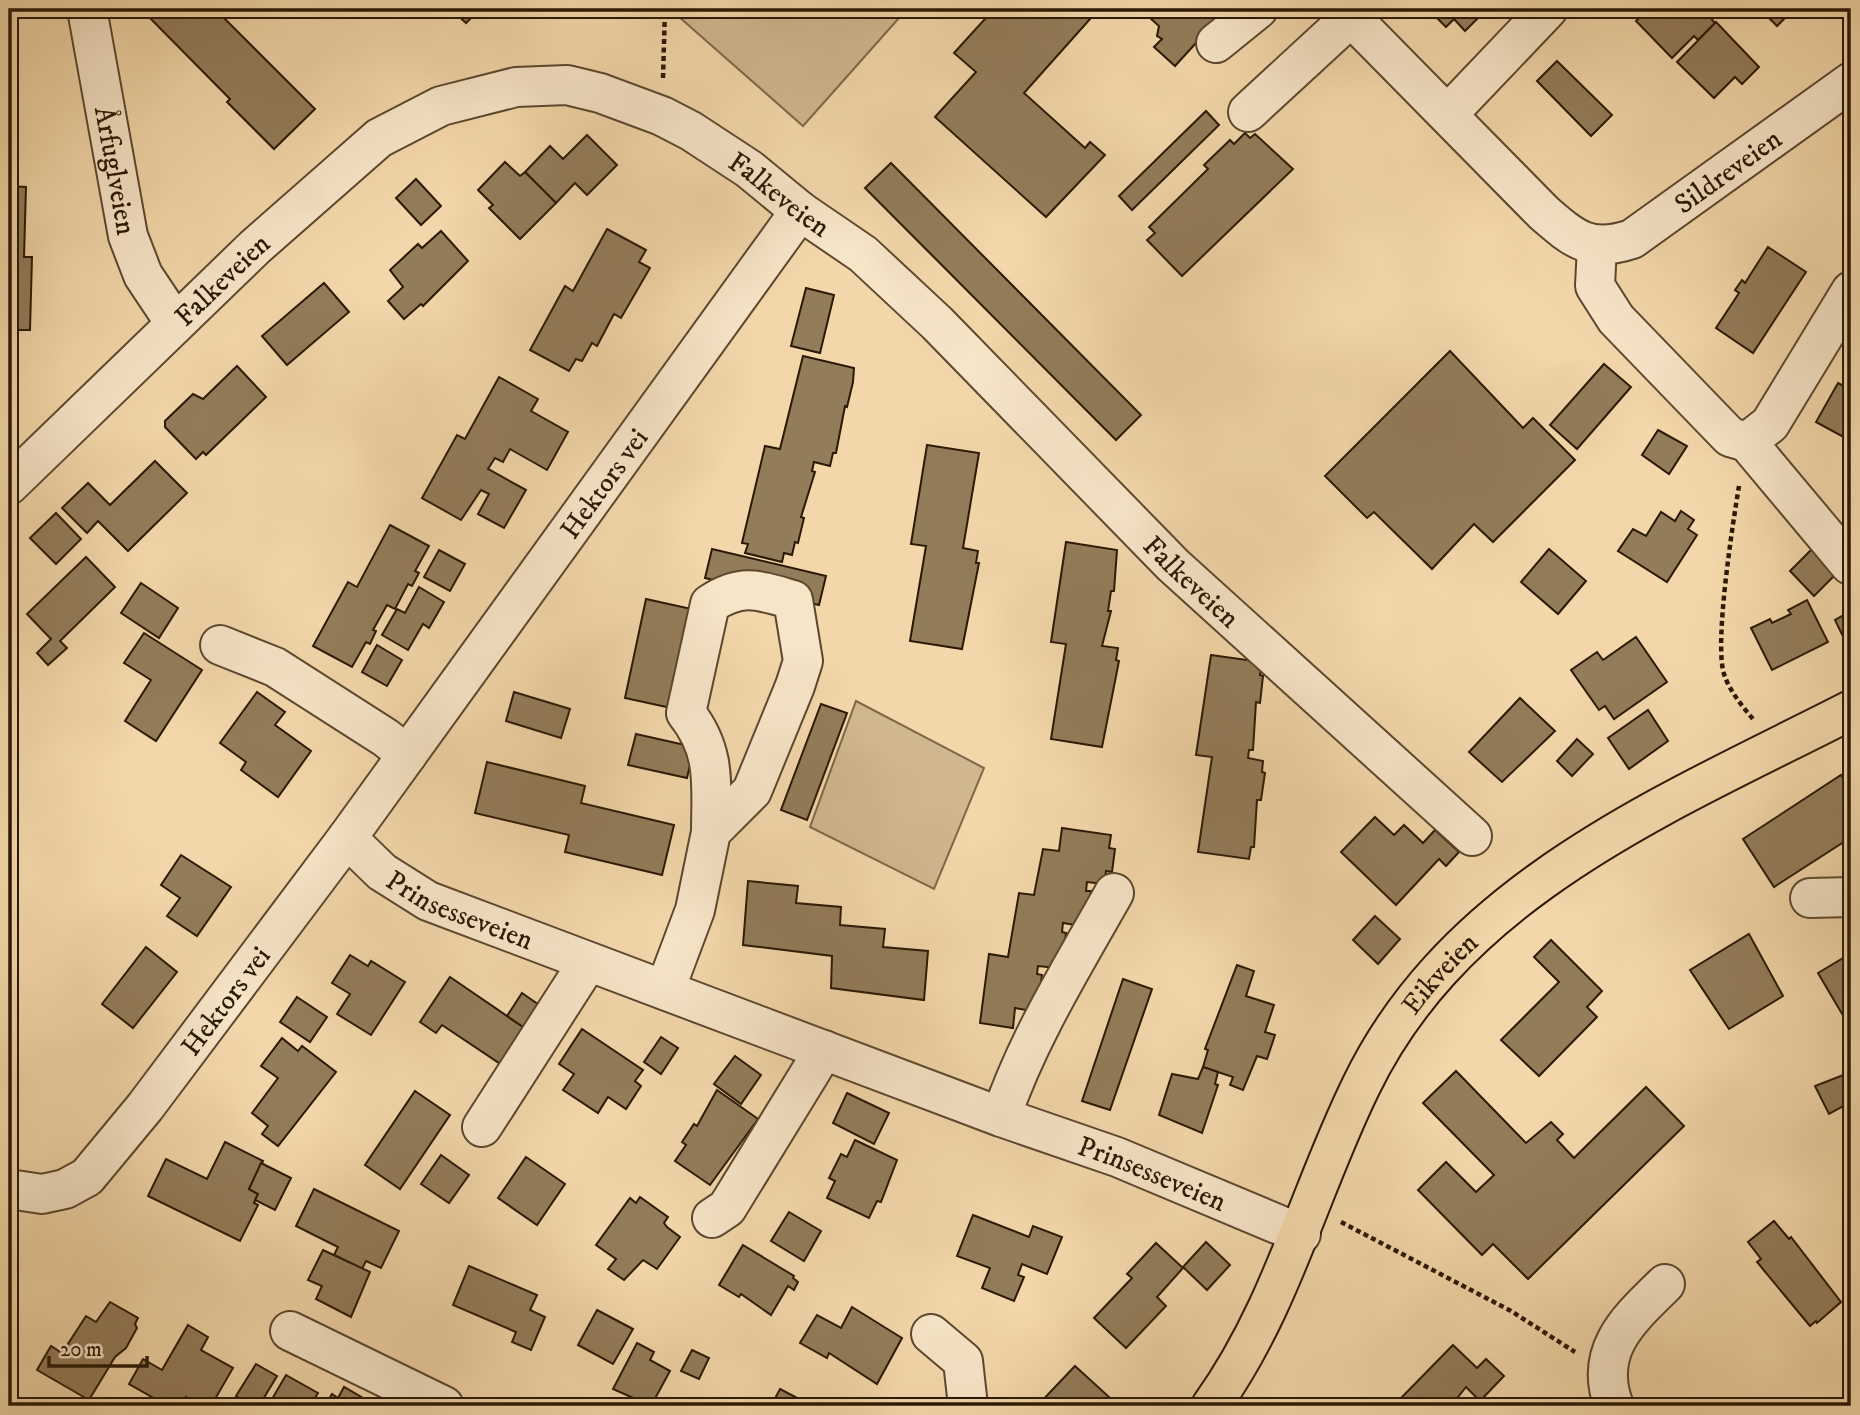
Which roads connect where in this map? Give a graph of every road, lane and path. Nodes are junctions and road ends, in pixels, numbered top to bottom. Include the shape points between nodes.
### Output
1 (87, 9) edge
2 (665, 9) edge
3 (1258, 9) edge
4 (1548, 9) edge
5 (1347, 13) edge
6 (1216, 43) dead end
7 (1851, 82) edge
8 (1248, 112) dead end
9 (1448, 114) junction
10 (662, 116) junction
11 (800, 211) junction
12 (1597, 246) junction
13 (1851, 291) edge
14 (175, 323) junction
15 (1747, 442) junction
16 (9, 485) edge
17 (1850, 565) edge
18 (220, 645) dead end
19 (1851, 710) edge
20 (1778, 749) junction
21 (407, 755) junction
22 (711, 832) junction
23 (1472, 836) dead end
24 (347, 838) junction
25 (1114, 893) dead end
26 (1851, 897) edge
27 (1810, 898) dead end
28 (588, 962) junction
29 (665, 990) junction
30 (824, 1050) junction
31 (1000, 1117) junction
32 (482, 1127) dead end
33 (9, 1189) edge
34 (712, 1218) dead end
35 (1317, 1233) junction
36 (1665, 1284) dead end
37 (290, 1331) dead end
38 (931, 1334) dead end
39 (1611, 1398) edge
40 (444, 1406) edge
41 (968, 1406) edge
42 (1210, 1406) edge

1 - 14 street, Årfuglveien via 128,236 142,275
2 - 10 path
3 - 6 street
4 - 9 street
5 - 8 street
5 - 9 street
7 - 12 street, Sildreveien via 1632,239
9 - 12 street via 1544,213 1567,233
10 - 11 street, Falkeveien via 749,170
10 - 14 street, Falkeveien via 567,85 516,86 441,106 379,138 312,194
11 - 21 street, Hektors vei
11 - 23 street, Falkeveien via 863,254 937,323 1173,565
12 - 15 street via 1595,286 1616,319 1730,437
13 - 15 street via 1770,424
14 - 16 street, Falkeveien
15 - 17 street
15 - 20 path via 1735,506 1721,643 1724,674 1740,703
18 - 21 street via 275,667
19 - 20 main road, Eikveien
20 - 35 main road, Eikveien via 1577,856 1462,945 1421,988 1361,1084
21 - 24 street, Hektors vei
22 - 22 street via 752,791 803,661 793,600 753,589 729,592 710,604 686,713 702,732 711,760
22 - 29 street via 695,910
24 - 28 street, Prinsesseveien via 382,872 428,901
24 - 33 street, Hektors vei via 87,1177 42,1194
25 - 31 street via 1040,1025
26 - 27 street
28 - 29 street, Prinsesseveien
28 - 32 street
29 - 30 street, Prinsesseveien
30 - 31 street, Prinsesseveien
30 - 34 street via 727,1208
31 - 35 street, Prinsesseveien
35 - 39 path via 1338,1220 1511,1311 1571,1347
35 - 42 main road, Eikveien
36 - 39 street via 1612,1344
37 - 40 street
38 - 41 street via 963,1361

